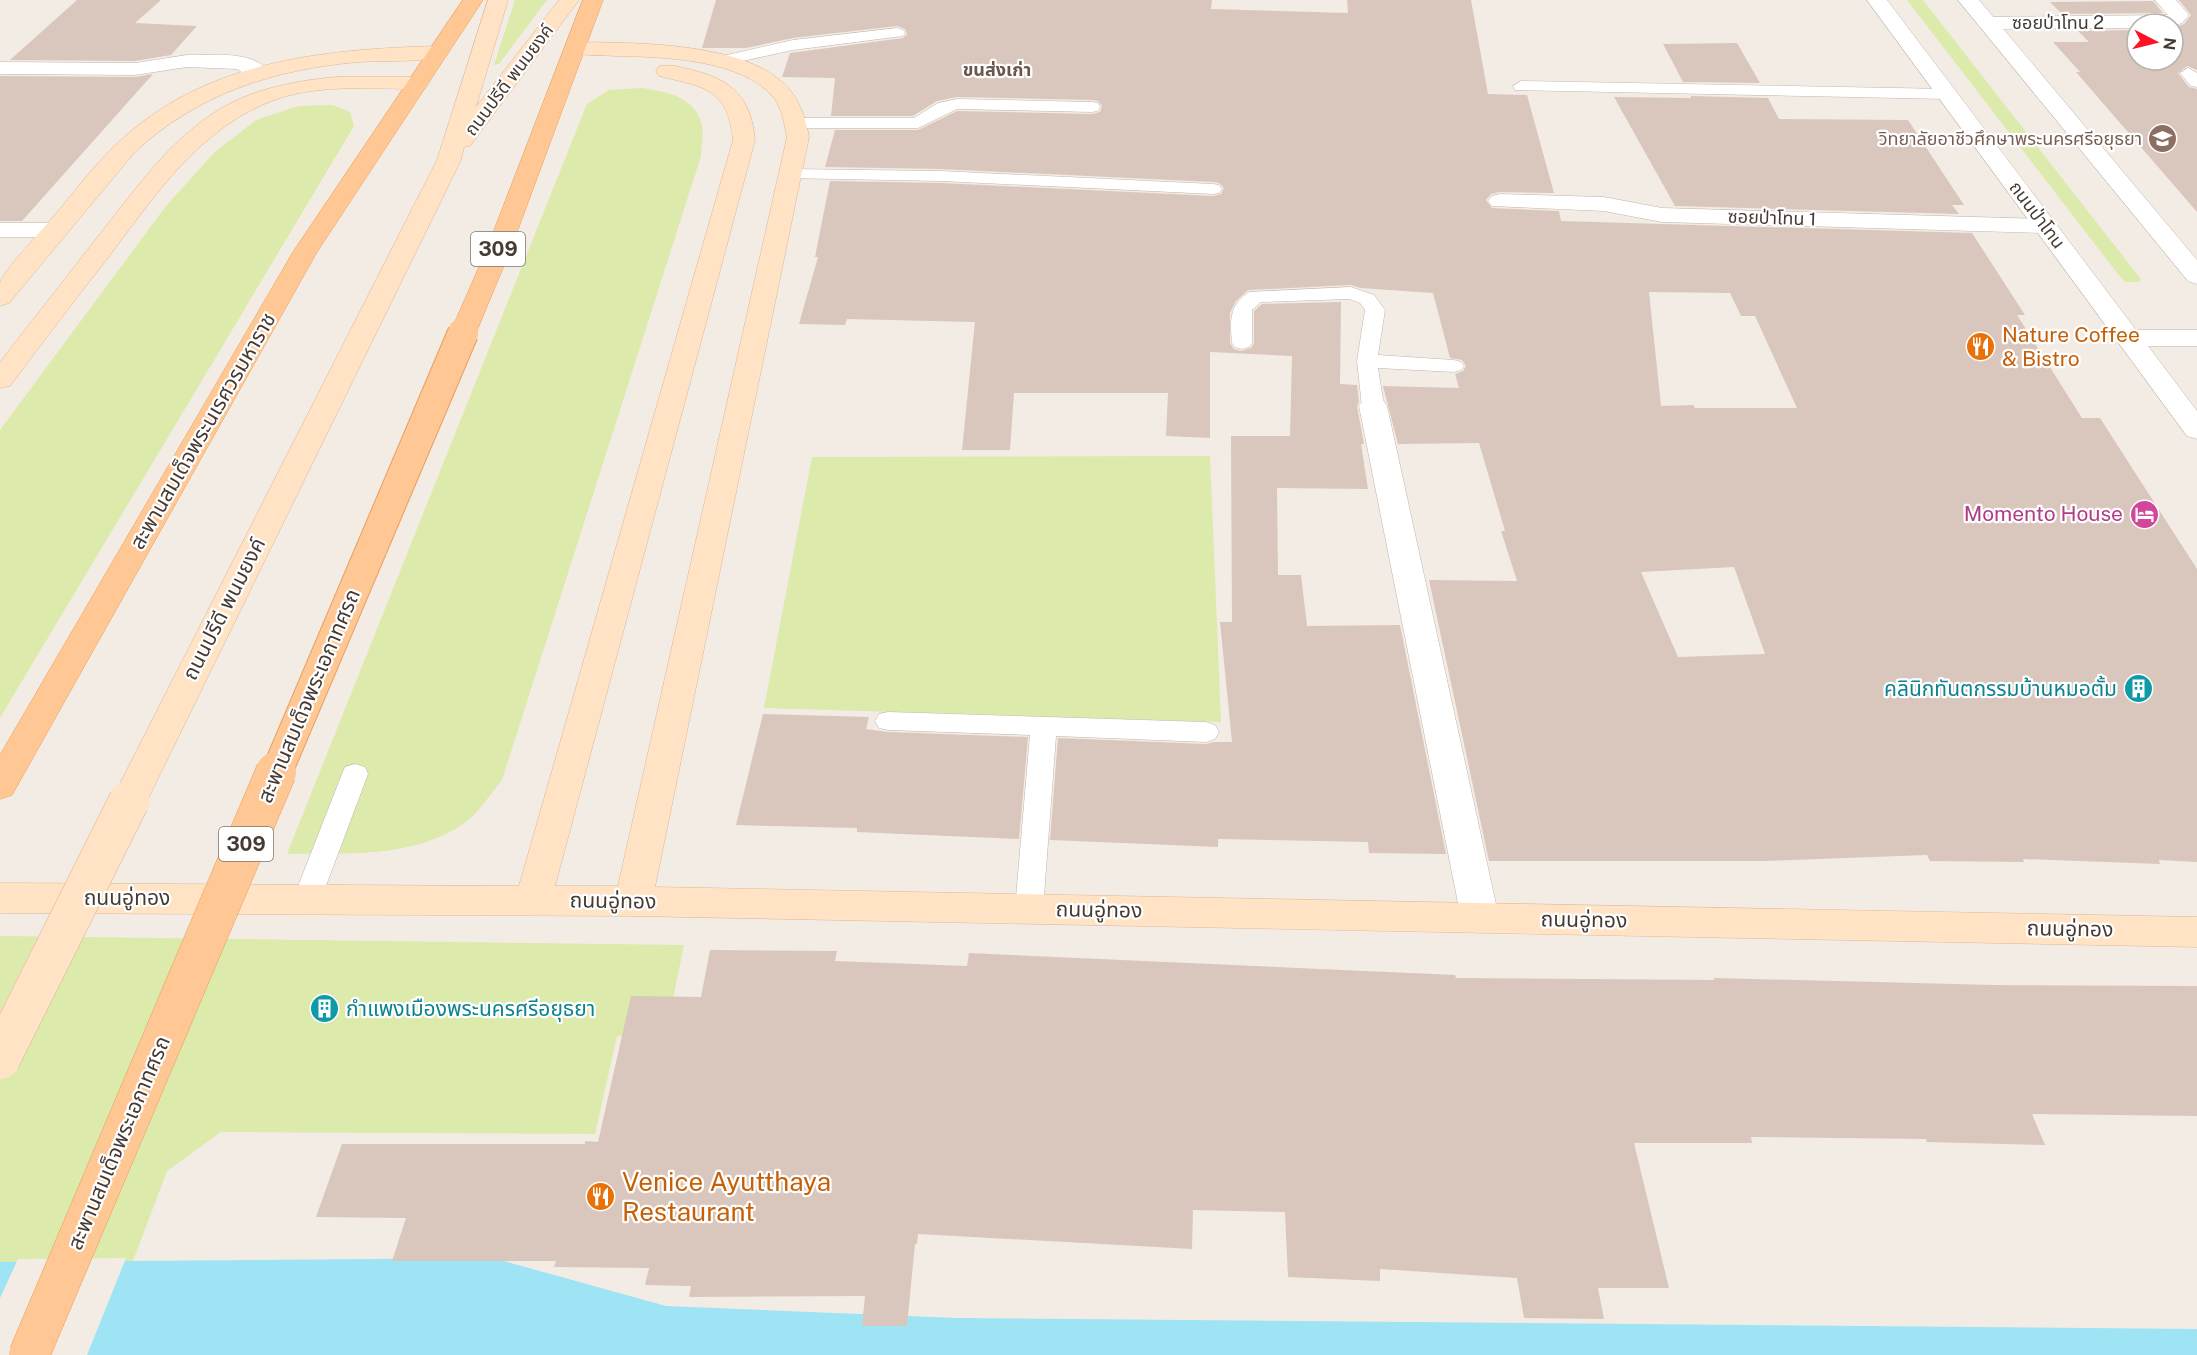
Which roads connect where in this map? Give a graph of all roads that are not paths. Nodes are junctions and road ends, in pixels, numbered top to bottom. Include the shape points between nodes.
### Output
1 (473, 0) edge
2 (498, 0) edge
3 (569, 0) edge
4 (592, 0) edge
5 (1877, 0) edge
6 (1968, 0) edge
7 (2165, 0) edge
8 (1987, 23) junction
9 (897, 33) dead end
10 (438, 52) junction
11 (571, 58) junction
12 (720, 61) junction
13 (0, 68) edge
14 (259, 73) junction
15 (418, 83) junction
16 (1521, 86) dead end
17 (1947, 94) junction
18 (1092, 107) dead end
19 (795, 123) junction
20 (449, 160) junction
21 (790, 174) junction
22 (1213, 189) dead end
23 (1500, 201) dead end
24 (2045, 226) junction
25 (0, 230) edge
26 (56, 230) junction
27 (2197, 276) edge
28 (0, 297) edge
29 (2128, 338) junction
30 (2197, 338) edge
31 (1242, 343) dead end
32 (1367, 361) junction
33 (1454, 366) dead end
34 (0, 380) edge
35 (1373, 406) joint
36 (2197, 430) edge
37 (888, 721) dead end
38 (1044, 727) junction
39 (1206, 732) dead end
40 (355, 774) dead end
41 (0, 786) edge
42 (0, 898) edge
43 (307, 899) junction
44 (533, 900) junction
45 (633, 901) junction
46 (1029, 909) junction
47 (1480, 918) junction
48 (2197, 932) edge
49 (0, 1059) edge
50 (29, 1355) edge

1 - 10 main road
2 - 20 main road, ถนนปรีดี พนมยงค์
3 - 20 main road, ถนนปรีดี พนมยงค์
4 - 11 main road, ถนนปรีดี พนมยงค์
5 - 17 street, ถนนป่าโทน
6 - 8 street
7 - 8 street, ซอยป่าโทน 2 via 2178,15 2166,22
8 - 27 street
9 - 12 lane via 793,45
10 - 14 main road via 324,58
10 - 15 main road
11 - 12 main road via 656,52
11 - 44 main road via 690,75 713,84 728,95 741,115 744,140
11 - 50 main road, สะพานสมเด็จพระเอกาทศรถ / 309, bridge via 498,251
12 - 19 main road via 745,69 781,92
13 - 14 street via 135,69 198,62 242,63
14 - 26 main road via 187,103 145,131 104,171
15 - 34 main road via 349,81 305,85 243,105 208,127 178,152 154,181
15 - 41 main road, สะพานสมเด็จพระนเรศวรมหาราช via 305,252
16 - 17 lane
17 - 24 street, ถนนป่าโทน
18 - 19 lane via 957,104 918,123
19 - 21 main road via 798,137
20 - 49 main road, ถนนปรีดี พนมยงค์, bridge
21 - 22 lane via 963,176
21 - 45 main road
23 - 24 street, ซอยป่าโทน 1 via 1604,204 1662,215
24 - 29 street, ถนนป่าโทน
25 - 26 street
26 - 28 main road
29 - 30 street
29 - 36 street, ถนนป่าโทน
31 - 32 lane via 1241,310 1245,302 1256,296 1351,293 1367,299 1375,310
32 - 33 lane
32 - 35 lane
35 - 47 street
37 - 38 lane
38 - 39 lane
38 - 46 lane
40 - 43 lane
42 - 43 main road, ถนนอู่ทอง
43 - 44 main road, ถนนอู่ทอง
44 - 45 main road, ถนนอู่ทอง
45 - 46 main road, ถนนอู่ทอง
46 - 47 main road, ถนนอู่ทอง
47 - 48 main road, ถนนอู่ทอง

